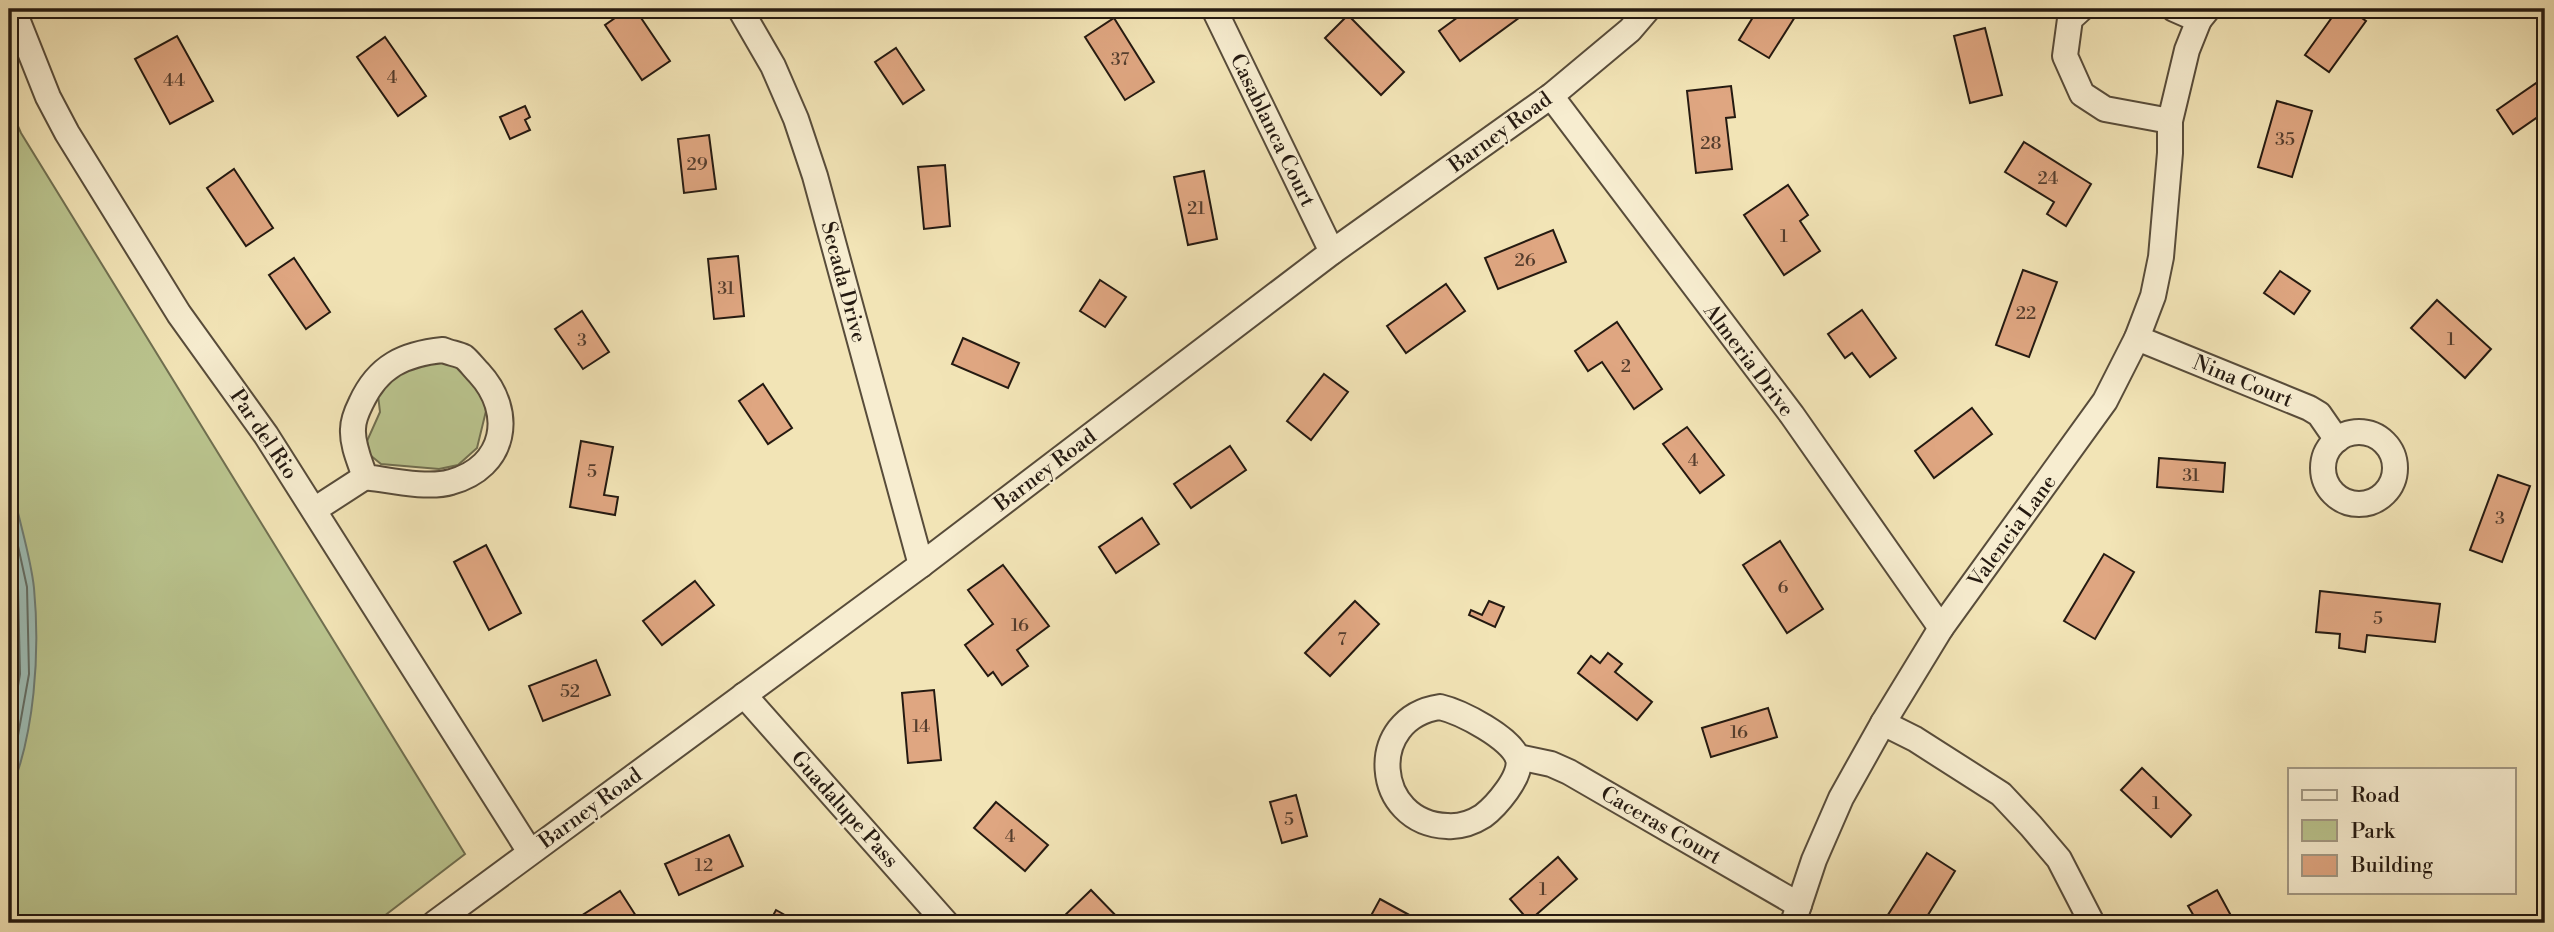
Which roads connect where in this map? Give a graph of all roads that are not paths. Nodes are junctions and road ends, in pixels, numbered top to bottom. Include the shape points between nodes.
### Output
1 (13, 9) edge
2 (740, 9) edge
3 (1214, 9) edge
4 (1648, 9) edge
5 (2081, 9) edge
6 (2174, 9) edge
7 (2204, 14) edge
8 (1551, 96) junction
9 (2170, 121) junction
10 (1332, 252) junction
11 (2137, 338) junction
12 (2337, 440) dead end
13 (365, 477) junction
14 (314, 510) junction
15 (921, 565) junction
16 (1941, 628) junction
17 (744, 695) junction
18 (1883, 723) junction
19 (1518, 757) junction
20 (530, 852) junction
21 (1796, 914) edge
22 (435, 923) edge
23 (946, 923) edge
24 (2092, 923) edge

1 - 14 street, Par del Rio via 67,134 179,314
2 - 15 street, Secada Drive via 773,66 815,177
3 - 10 street, Casablanca Court
4 - 8 street, Barney Road via 1630,30
5 - 9 street via 2070,19 2065,56 2082,94 2105,109
6 - 7 street, Valencia Lane
7 - 9 street, Valencia Lane via 2187,50
8 - 10 street, Barney Road
8 - 16 street, Almeria Drive via 1792,415
9 - 11 street, Valencia Lane via 2161,257
10 - 15 street, Barney Road
11 - 12 street, Nina Court via 2309,408 2319,414
11 - 16 street, Valencia Lane via 2105,401
13 - 13 street via 450,483 487,461 495,451 501,416 485,379 465,358 443,350 418,353 391,365 369,386 353,429
13 - 14 street
14 - 20 street, Par del Rio
15 - 17 street, Barney Road
16 - 18 street, Valencia Lane
17 - 20 street, Barney Road
17 - 23 street, Guadalupe Pass
18 - 21 street, Valencia Lane via 1841,798
18 - 24 street via 2001,794 2059,859
19 - 19 street, Caceras Court via 1510,746 1469,718 1440,707 1417,712 1398,732 1387,771 1396,797 1415,817 1454,827 1491,810 1517,774
19 - 21 street, Caceras Court via 1569,772
20 - 22 street, Barney Road

